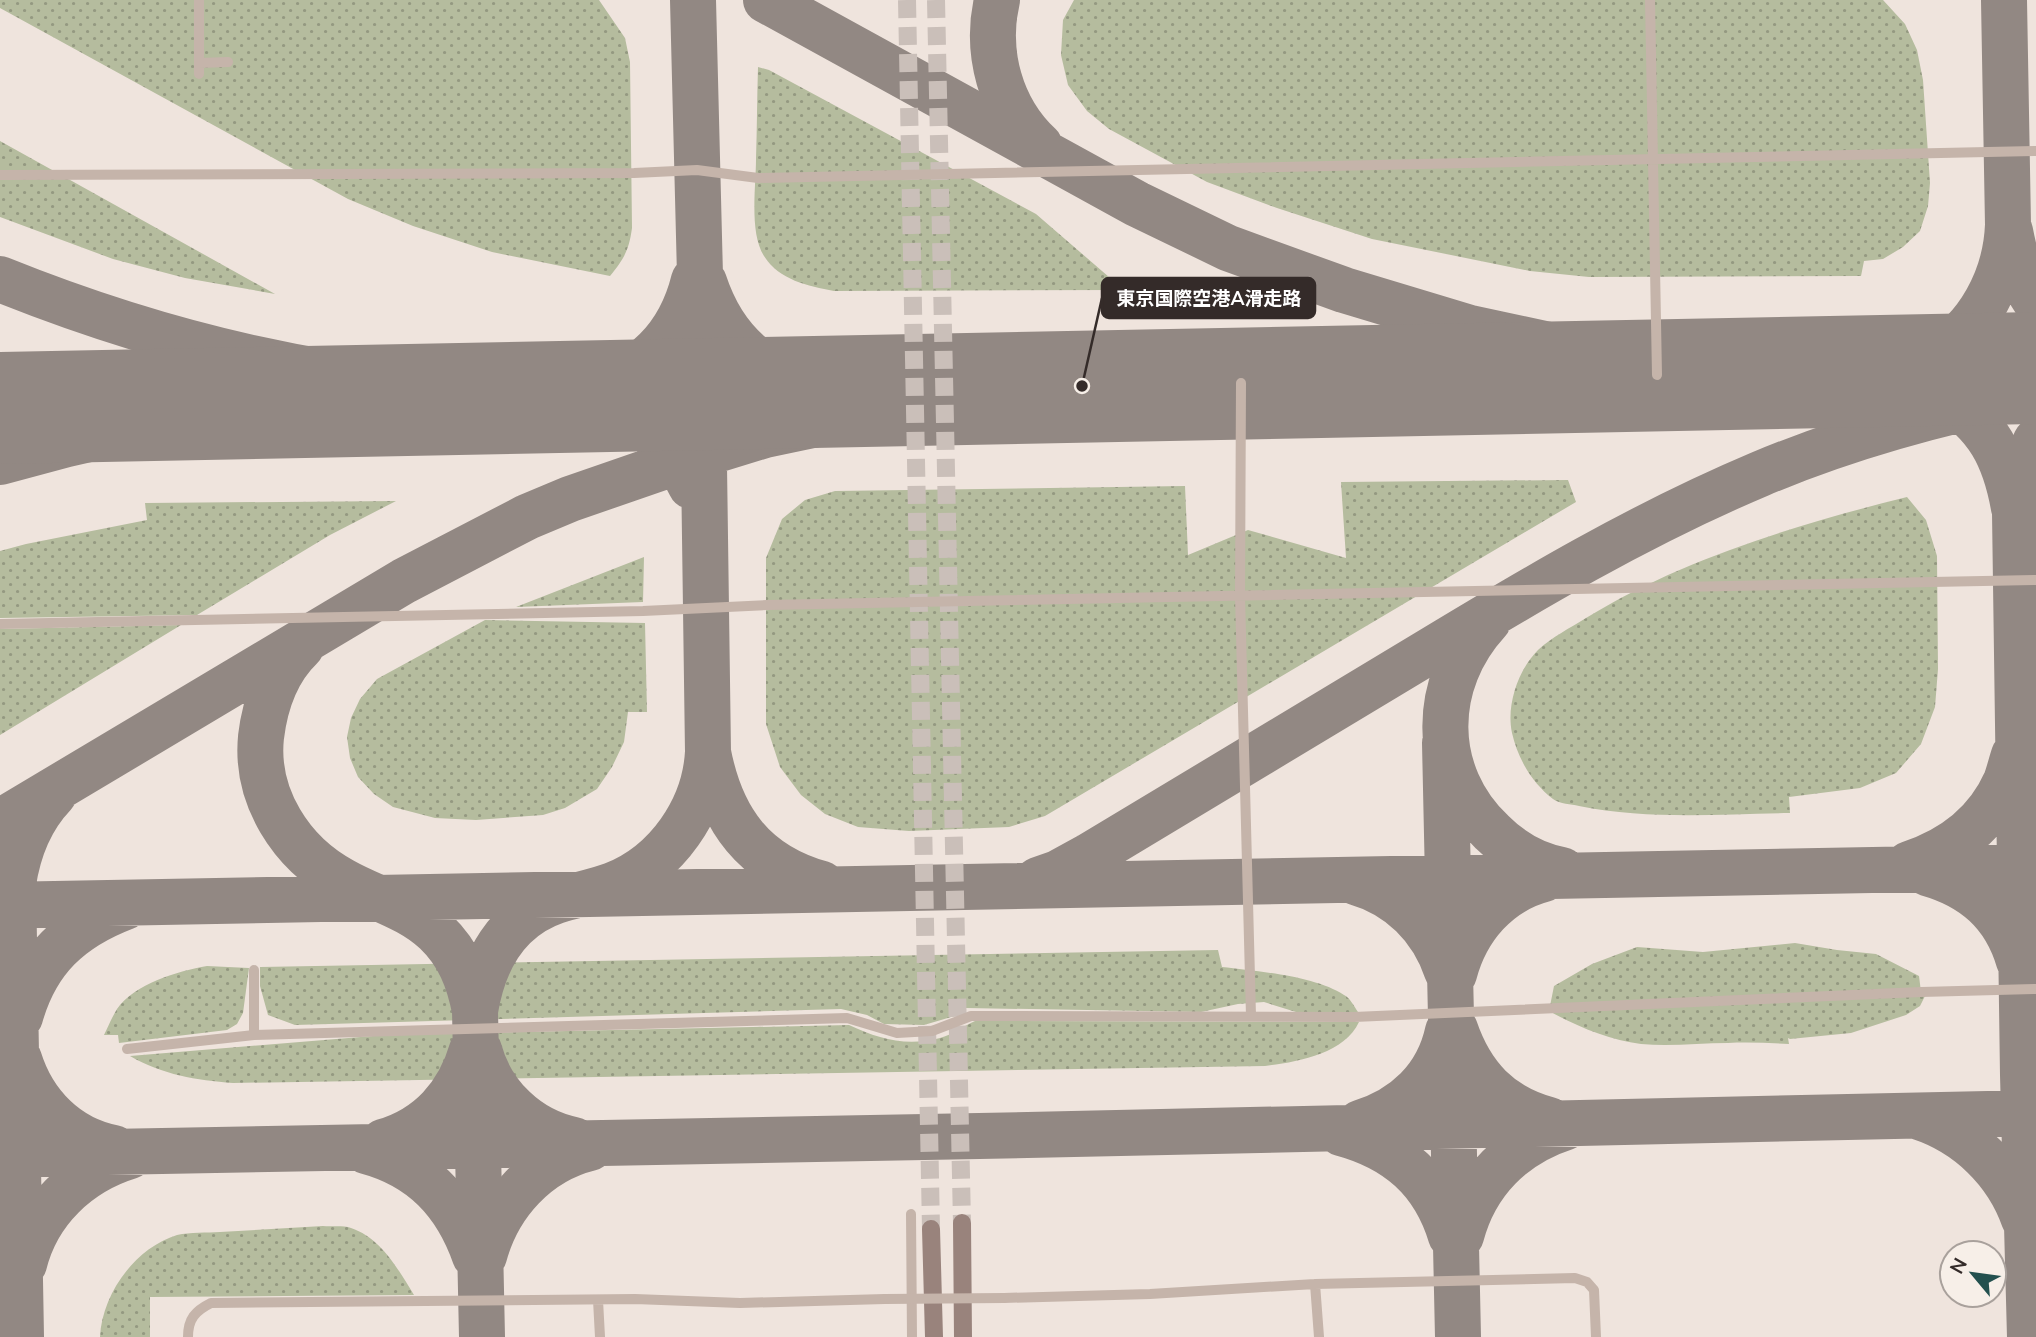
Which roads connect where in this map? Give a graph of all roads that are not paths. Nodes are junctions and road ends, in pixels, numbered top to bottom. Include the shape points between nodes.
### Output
1 (199, 0) edge
2 (1650, 0) edge
3 (228, 62) dead end
4 (199, 63) junction
5 (199, 74) dead end
6 (2036, 151) edge
7 (1652, 158) junction
8 (0, 175) edge
9 (1657, 375) dead end
10 (1241, 383) dead end
11 (2036, 580) edge
12 (1240, 596) junction
13 (0, 624) edge
14 (254, 970) dead end
15 (2036, 989) edge
16 (1251, 1016) junction
17 (254, 1035) junction
18 (127, 1049) dead end
19 (911, 1214) dead end
20 (962, 1223) tunnel mouth
21 (931, 1229) tunnel mouth
22 (1315, 1284) junction
23 (598, 1300) junction
24 (188, 1337) edge
25 (600, 1337) edge
26 (912, 1337) edge
27 (933, 1337) edge
28 (963, 1337) edge
29 (1319, 1337) edge
30 (1596, 1337) edge

1 - 4 lane
2 - 7 lane
3 - 4 lane
4 - 5 lane
6 - 7 lane
7 - 8 lane via 758,177 697,170
7 - 9 lane
10 - 12 lane
11 - 12 lane
12 - 13 lane
12 - 16 lane
14 - 17 lane
15 - 16 lane via 1354,1017
16 - 17 lane via 971,1016 932,1031 897,1033 847,1018
17 - 18 lane
19 - 26 lane
20 - 28 street
21 - 27 street
22 - 23 lane, bridge via 1004,1298 740,1303
22 - 29 lane
22 - 30 lane via 1574,1278 1594,1290
23 - 24 lane via 211,1303 191,1318
23 - 25 lane

